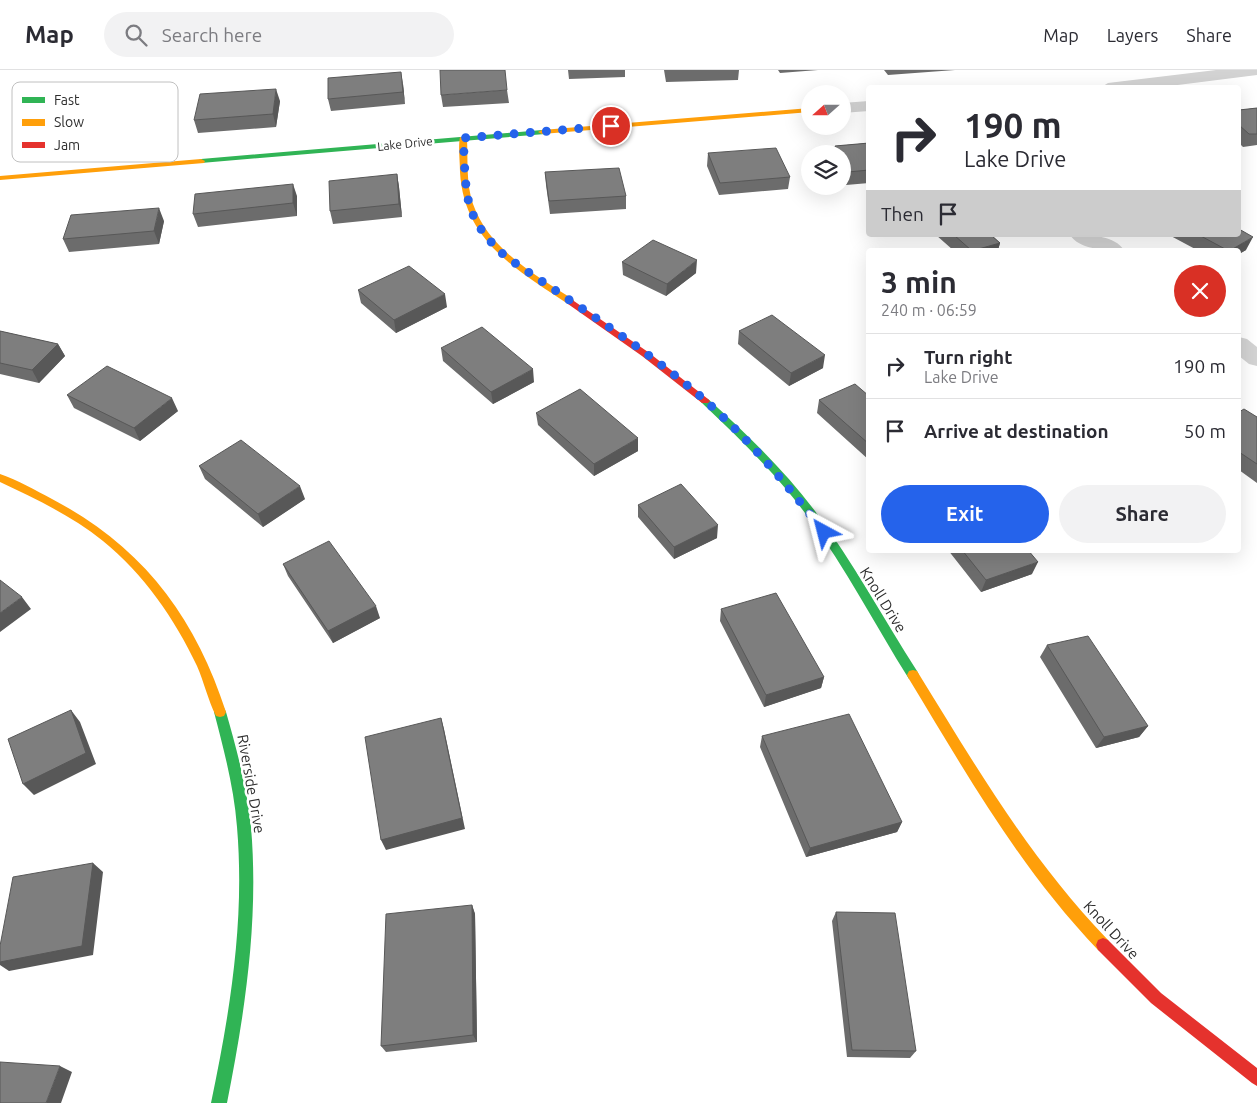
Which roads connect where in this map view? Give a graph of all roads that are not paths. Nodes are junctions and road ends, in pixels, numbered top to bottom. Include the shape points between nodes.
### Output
1 (1257, 70) edge
2 (1133, 85) edge
3 (866, 106) edge
4 (851, 107) edge
5 (801, 111) edge
6 (463, 138) junction
7 (0, 178) edge
8 (1085, 237) edge
9 (1109, 248) edge
10 (1241, 346) edge
11 (1257, 358) edge
12 (0, 478) edge
13 (1257, 1078) edge
14 (219, 1103) edge

1 - 2 street
3 - 4 street
5 - 6 street, Lake Drive
6 - 7 street, Lake Drive
6 - 13 street, Knoll Drive via 467,202 473,220 486,238 505,256 693,390 770,465 824,532 1020,848 1089,932 1156,998
8 - 9 street
10 - 11 street
12 - 14 street, Riverside Drive via 71,514 119,548 151,582 182,625 213,685 234,756 246,839 246,920 237,1014

